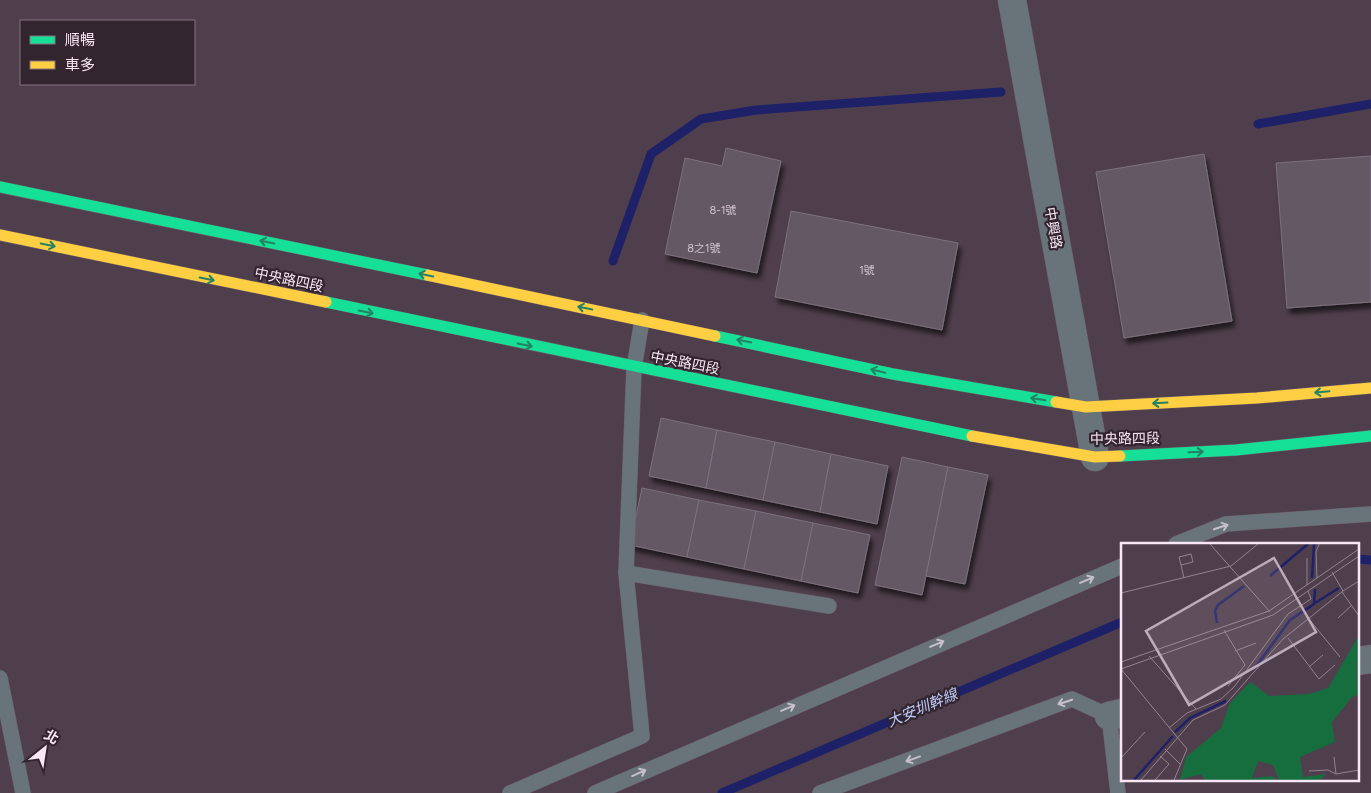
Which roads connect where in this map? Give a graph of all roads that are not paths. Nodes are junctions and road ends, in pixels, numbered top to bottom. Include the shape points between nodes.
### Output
1 (1012, 0) edge
2 (0, 188) edge
3 (0, 235) edge
4 (642, 320) junction
5 (634, 368) junction
6 (1371, 388) edge
7 (1086, 408) junction
8 (1371, 436) edge
9 (1095, 457) junction
10 (1371, 514) edge
11 (1178, 543) edge
12 (1121, 566) edge
13 (626, 573) junction
14 (829, 606) dead end
15 (1371, 659) edge
16 (1358, 661) edge
17 (0, 678) edge
18 (1116, 715) edge
19 (23, 793) edge
20 (510, 793) edge
21 (594, 793) edge
22 (820, 793) edge
23 (1118, 793) edge

1 - 7 street, 中興路
4 -> 2 main road
3 -> 5 main road, 中央路四段
4 - 5 lane
7 -> 4 main road via 893,374
5 - 9 main road, 中央路四段 via 1008,444
5 - 13 lane
6 -> 7 main road
7 - 9 street, 中興路
9 -> 8 main road, 中央路四段 via 1236,450
11 -> 10 lane via 1226,524
21 -> 12 lane
13 - 14 lane
13 - 20 lane via 642,736
15 - 16 street
17 - 19 lane
18 -> 22 lane via 1072,699
18 - 23 lane

